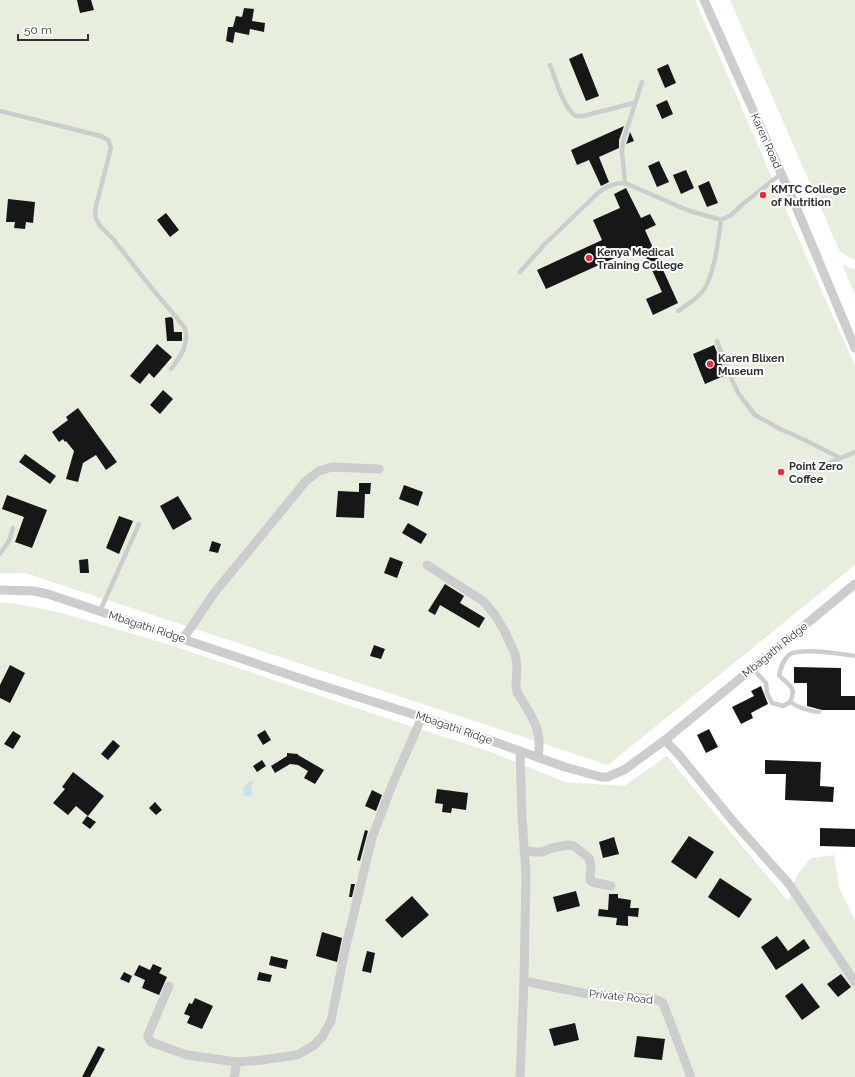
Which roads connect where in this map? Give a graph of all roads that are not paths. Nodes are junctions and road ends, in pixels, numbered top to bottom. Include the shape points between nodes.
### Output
1 (704, 0) edge
2 (550, 65) dead end
3 (642, 82) dead end
4 (634, 103) junction
5 (0, 111) edge
6 (781, 174) junction
7 (625, 183) junction
8 (721, 220) junction
9 (520, 272) dead end
10 (678, 312) dead end
11 (717, 341) dead end
12 (855, 348) edge
13 (170, 369) dead end
14 (855, 452) edge
15 (840, 458) junction
16 (379, 469) dead end
17 (810, 471) dead end
18 (139, 524) dead end
19 (13, 528) dead end
20 (0, 554) edge
21 (427, 565) dead end
22 (855, 584) edge
23 (0, 590) edge
24 (100, 611) junction
25 (182, 639) junction
26 (855, 656) edge
27 (752, 668) junction
28 (790, 702) junction
29 (819, 712) dead end
30 (422, 717) junction
31 (664, 740) junction
32 (520, 751) junction
33 (538, 757) junction
34 (524, 850) junction
35 (611, 886) dead end
36 (524, 981) junction
37 (855, 982) edge
38 (169, 986) dead end
39 (237, 1062) junction
40 (234, 1077) edge
41 (520, 1077) edge
42 (691, 1077) edge

1 - 6 street, Karen Road
2 - 4 lane via 566,104 576,116
3 - 4 lane
4 - 7 lane via 623,141
5 - 13 lane via 101,136 108,140 111,148 95,210 96,219 185,328 186,345 180,358
6 - 8 lane via 731,215
6 - 12 street, Karen Road
7 - 8 lane via 687,210
7 - 9 lane via 616,183 598,193
8 - 10 lane via 707,285 694,300
11 - 15 lane via 738,393 755,415
14 - 15 lane
15 - 17 lane
16 - 25 street via 332,467 319,471 306,481 215,592
18 - 24 lane
19 - 20 lane via 9,541
21 - 33 street via 483,601 505,632 515,654 517,692 533,718 539,734
22 - 27 street, Mbagathi Ridge
23 - 24 street, Mbagathi Ridge via 41,593
24 - 25 street, Mbagathi Ridge
25 - 30 street, Mbagathi Ridge
26 - 28 lane via 798,652 788,656 779,674 794,692
27 - 28 lane via 766,683 772,703 782,706
27 - 31 street, Mbagathi Ridge
28 - 29 lane via 801,708
30 - 32 street, Mbagathi Ridge
30 - 39 street via 372,838 331,1021 322,1038 297,1056
31 - 33 street, Mbagathi Ridge via 624,770 607,777
31 - 37 street via 789,884
32 - 33 street, Mbagathi Ridge
32 - 34 street
34 - 35 street via 542,852 552,848 574,846 589,858 590,880
34 - 36 street
36 - 41 street
36 - 42 street, Private Road via 588,994 655,999 663,1002
38 - 39 street via 148,1035 151,1042 187,1054
39 - 40 street

